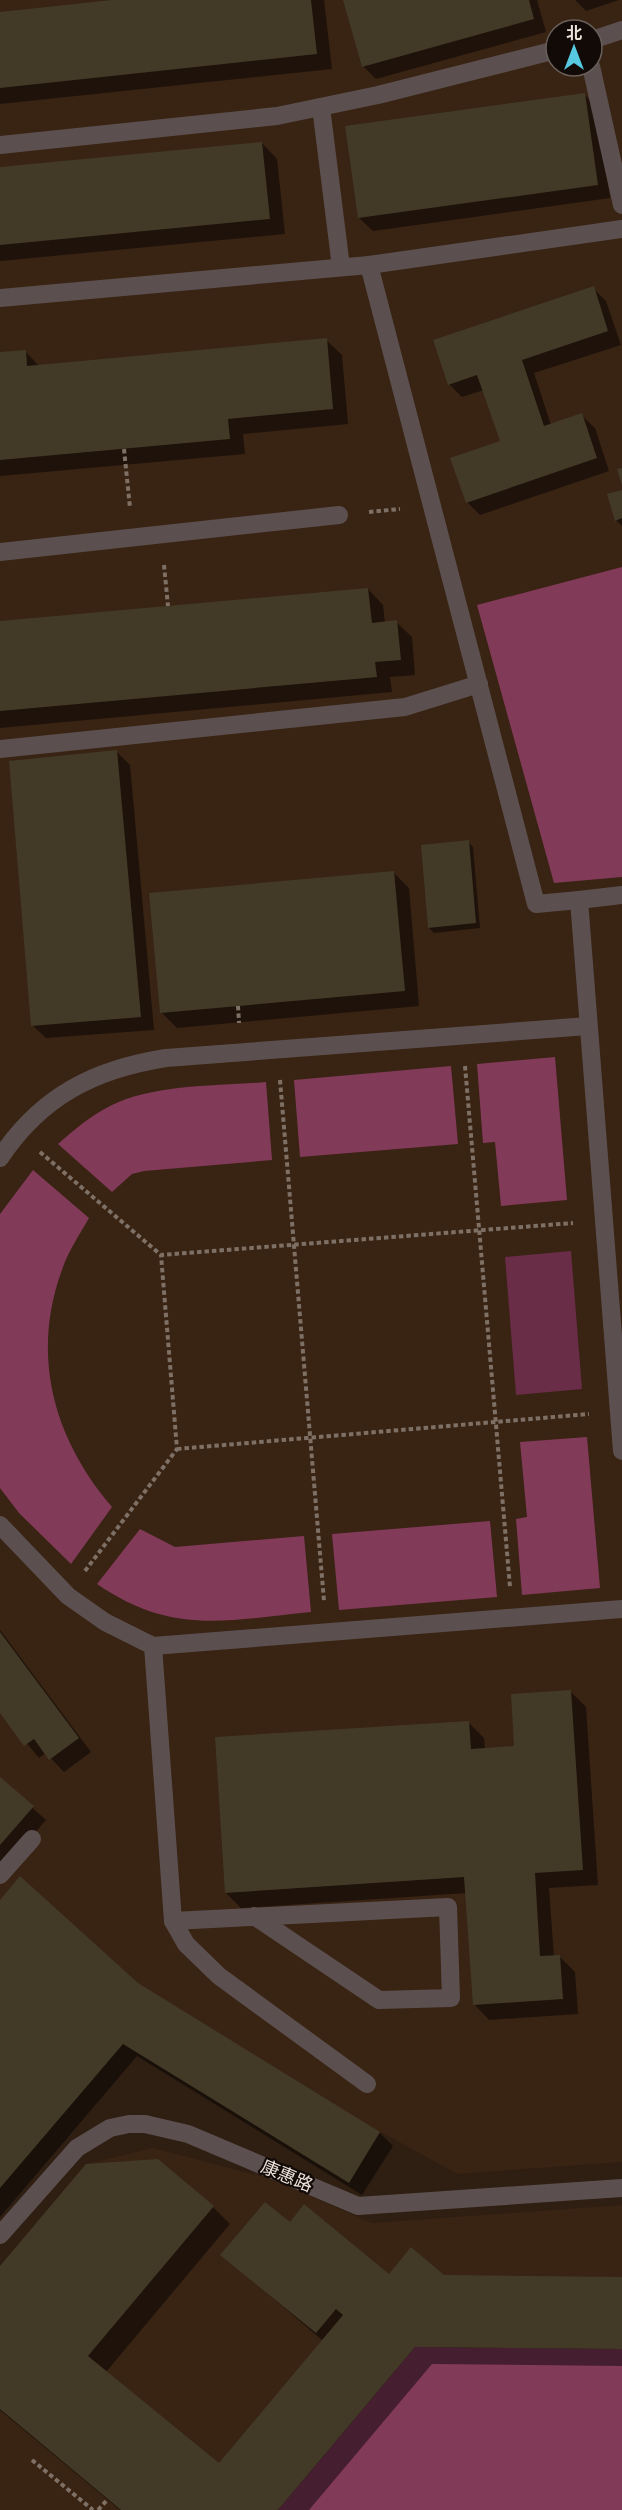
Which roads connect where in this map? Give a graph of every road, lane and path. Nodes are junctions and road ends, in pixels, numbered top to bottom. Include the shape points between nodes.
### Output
1 (622, 30) edge
2 (604, 36) edge
3 (544, 53) edge
4 (594, 78) edge
5 (321, 107) junction
6 (0, 145) edge
7 (622, 205) edge
8 (622, 229) edge
9 (369, 265) junction
10 (341, 267) junction
11 (0, 298) edge
12 (124, 449) dead end
13 (432, 505) junction
14 (339, 515) joint
15 (161, 535) junction
16 (132, 537) junction
17 (0, 552) edge
18 (168, 606) dead end
19 (479, 684) junction
20 (0, 749) edge
21 (622, 895) edge
22 (579, 900) junction
23 (588, 1026) junction
24 (462, 1035) junction
25 (277, 1049) junction
26 (19, 1134) junction
27 (0, 1158) edge
28 (604, 1220) junction
29 (479, 1230) junction
30 (294, 1245) junction
31 (161, 1255) junction
32 (619, 1411) junction
33 (495, 1422) junction
34 (310, 1438) junction
35 (177, 1449) junction
36 (622, 1451) edge
37 (0, 1525) edge
38 (68, 1596) junction
39 (622, 1609) edge
40 (512, 1618) junction
41 (326, 1632) junction
42 (153, 1646) junction
43 (32, 1839) dead end
44 (0, 1875) edge
45 (254, 1916) junction
46 (173, 1921) junction
47 (368, 2084) dead end
48 (622, 2188) edge
49 (0, 2235) edge
50 (32, 2460) dead end
51 (108, 2499) dead end
52 (93, 2510) edge
53 (98, 2510) edge

1 - 2 street
3 - 5 street
4 - 7 street
5 - 6 street via 277,116
5 - 10 street
8 - 9 street
9 - 10 street
9 - 13 street
10 - 11 street
12 - 16 path
13 - 14 path
13 - 19 street
14 - 15 street
15 - 16 street
15 - 18 path
16 - 17 street
19 - 20 street via 405,706
19 - 22 street via 536,904
21 - 22 street
22 - 23 street
23 - 24 street
23 - 28 street
24 - 25 street
24 - 29 path
25 - 26 street via 166,1058 104,1071 56,1097
25 - 30 path
26 - 27 street
26 - 31 path
28 - 29 path
28 - 32 street
29 - 30 path
29 - 33 path
30 - 31 path
30 - 34 path
31 - 35 path
32 - 33 path
32 - 36 street
33 - 34 path
33 - 40 path
34 - 35 path
34 - 41 path
35 - 38 path
37 - 38 street
38 - 42 street via 105,1622
39 - 40 street
40 - 41 street
41 - 42 street
42 - 46 street
43 - 44 street
45 - 45 street via 448,1907 451,1998 379,2000
45 - 46 street
46 - 47 street via 186,1944 219,1976
48 - 49 street, 康惠路 via 358,2206 188,2134 129,2124 110,2128 77,2148
50 - 52 path
51 - 53 path

